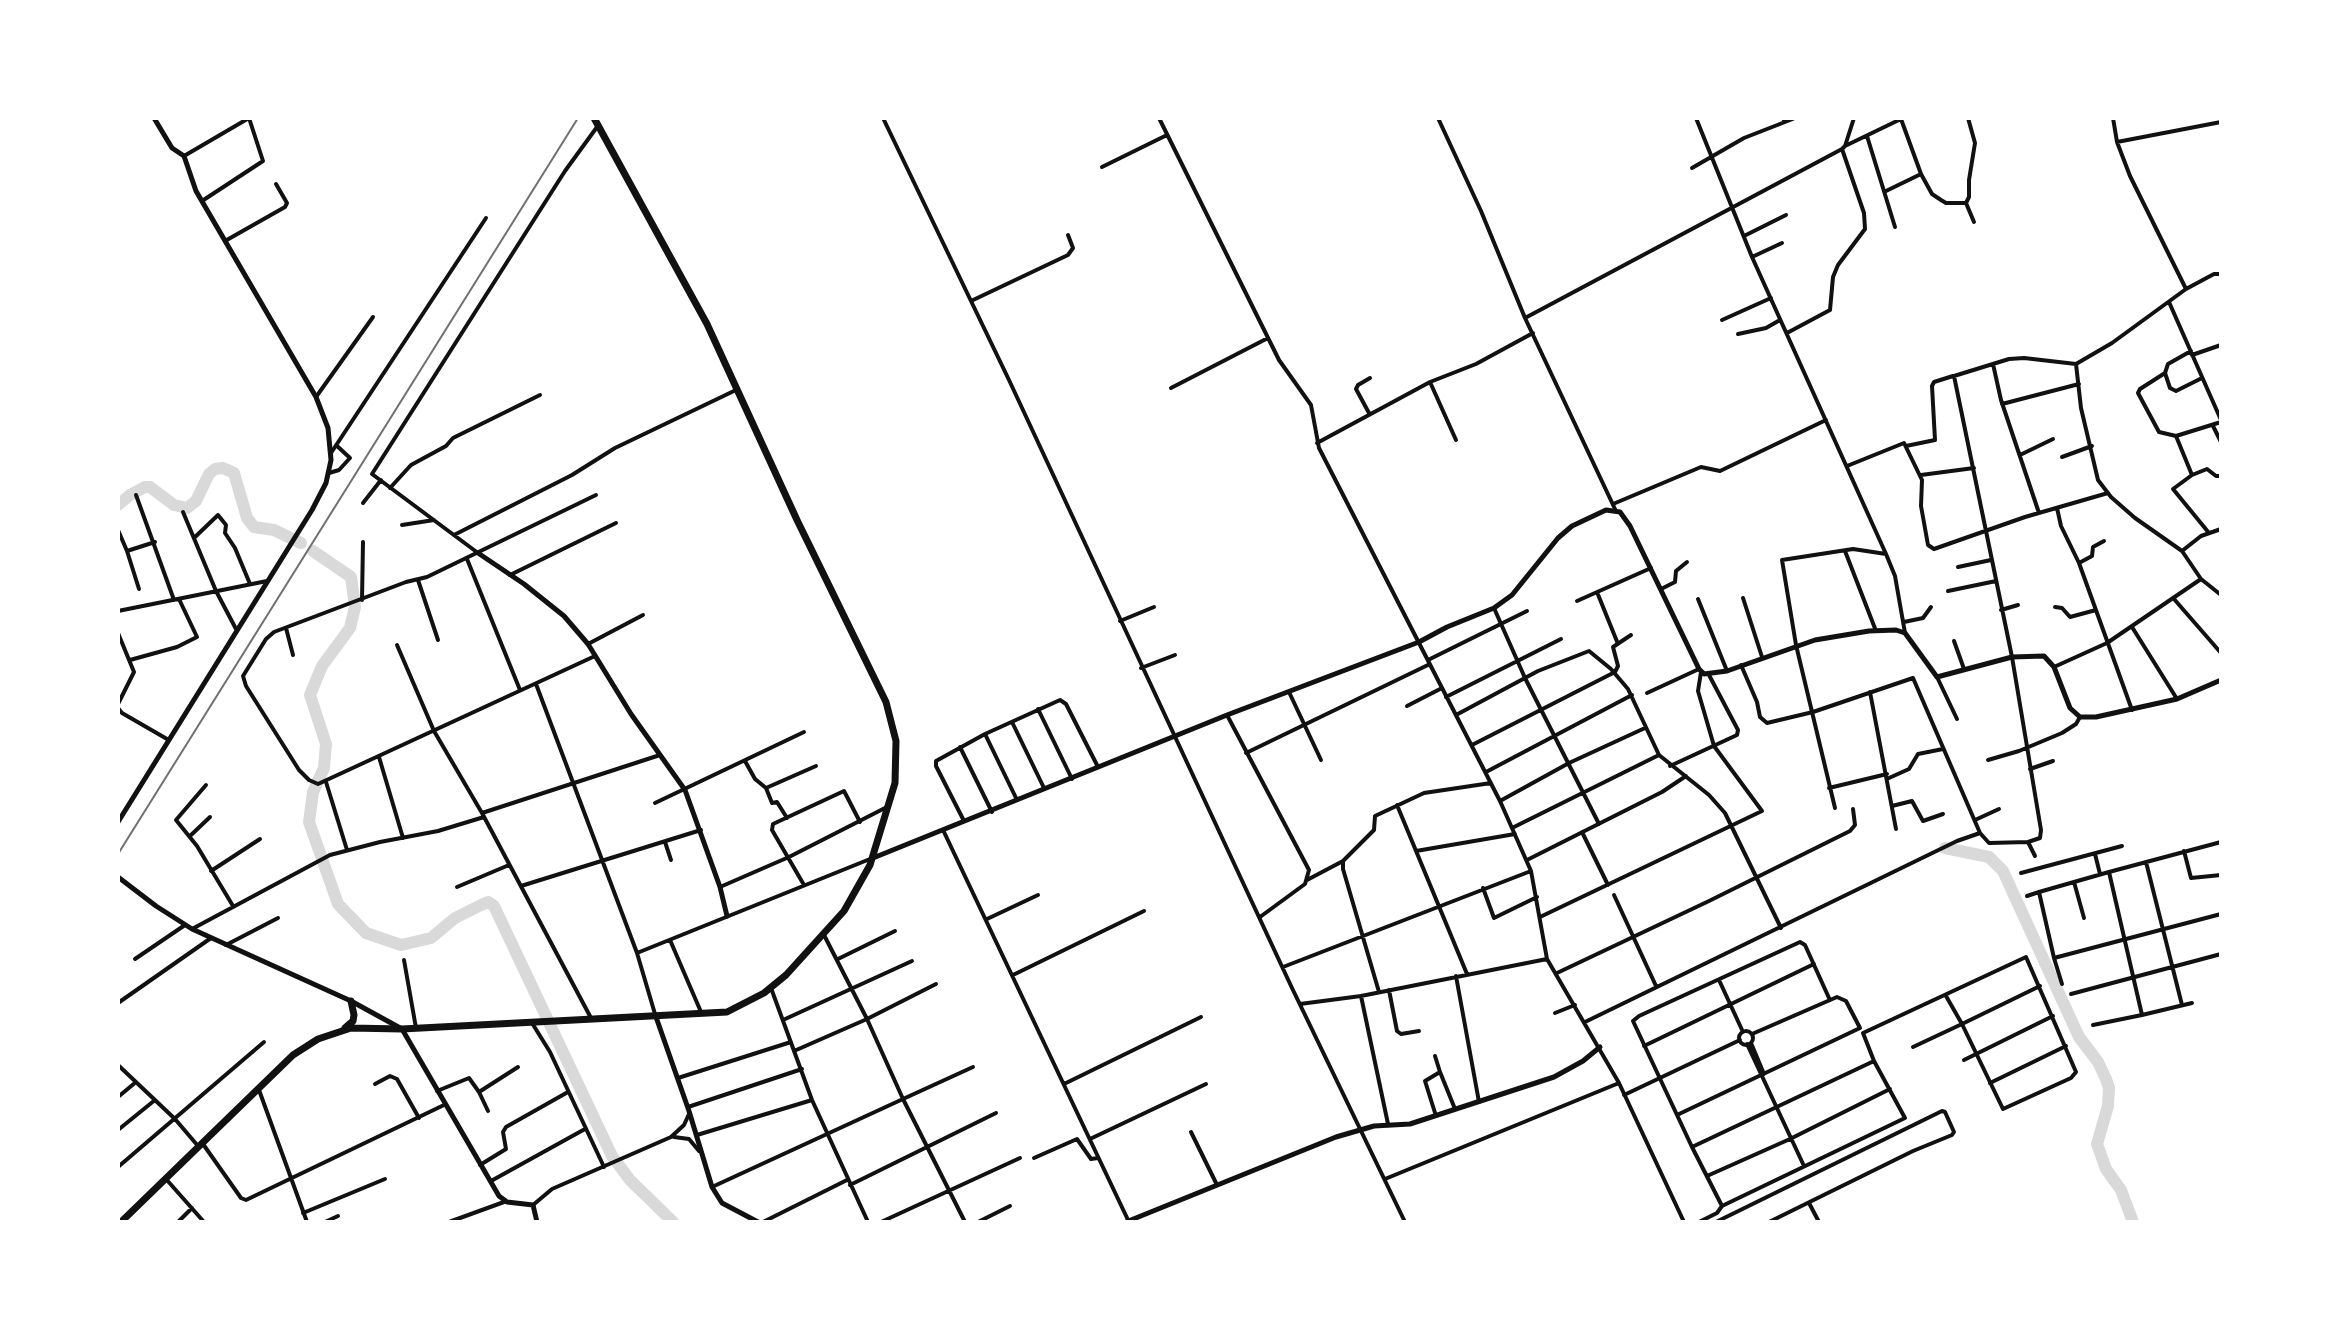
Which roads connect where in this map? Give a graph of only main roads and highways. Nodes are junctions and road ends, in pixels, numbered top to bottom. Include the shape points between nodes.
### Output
1 (596, 120) edge
2 (351, 1001) road end
3 (335, 1033) junction
4 (121, 1222) edge

1 - 3 highway via 688,285 886,702 896,751 891,804 856,894 824,935 771,988 727,1012 351,1028
2 - 3 highway via 353,1021
3 - 4 highway via 293,1055

